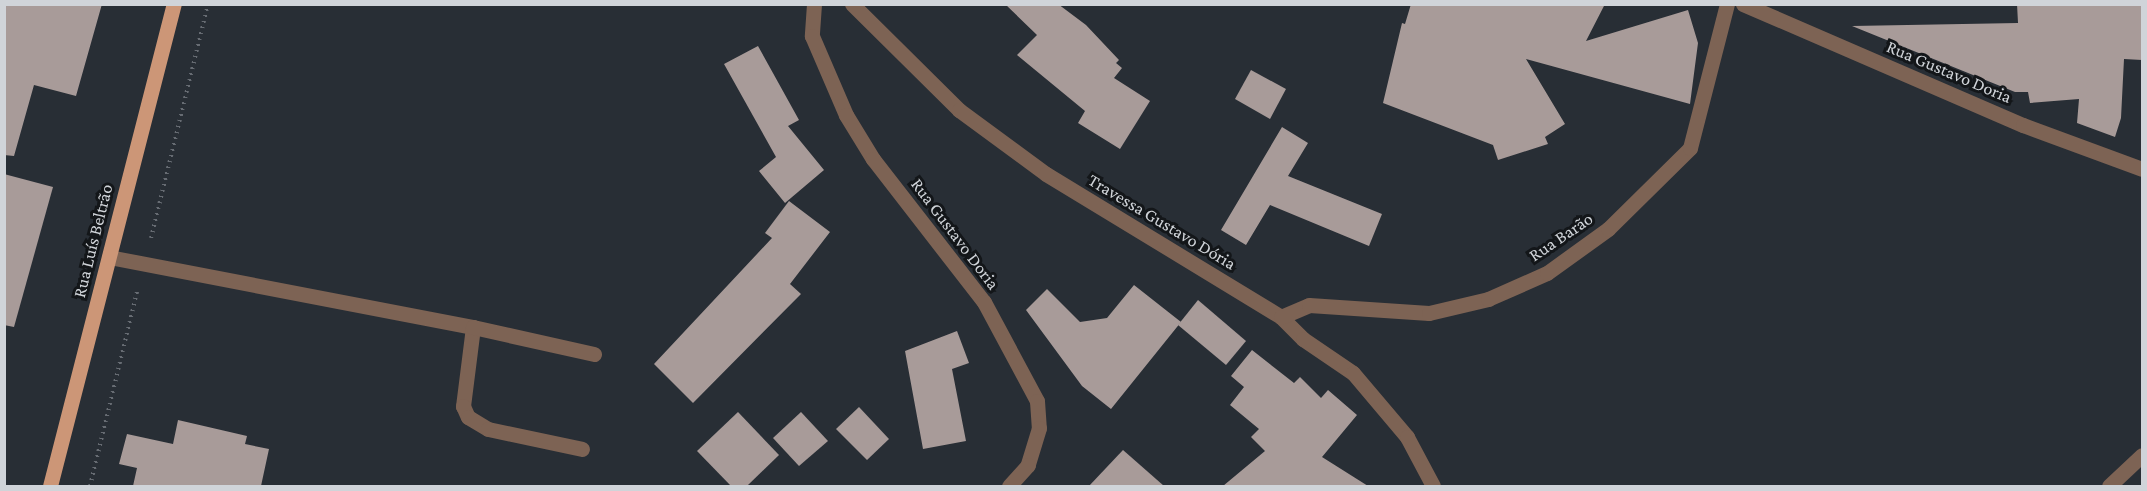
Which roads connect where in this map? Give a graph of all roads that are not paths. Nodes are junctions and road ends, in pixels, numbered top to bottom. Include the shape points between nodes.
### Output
1 (174, 4) edge
2 (814, 4) edge
3 (852, 4) edge
4 (1727, 4) edge
5 (1743, 4) edge
6 (2142, 169) edge
7 (110, 257) junction
8 (1281, 317) junction
9 (473, 327) junction
10 (594, 354) dead end
11 (582, 448) dead end
12 (2142, 455) edge
13 (50, 486) edge
14 (1009, 486) edge
15 (1433, 486) edge
16 (2109, 486) edge

1 - 7 main road, Rua Luís Beltrão
2 - 14 street, Rua Gustavo Doria via 812,36 846,115 873,159 984,302 1037,401 1040,429 1028,465
3 - 8 street, Travessa Gustavo Dória via 959,110 1046,174
4 - 8 street, Rua Barão via 1690,148 1608,230 1547,273 1488,299 1429,313 1309,305
5 - 6 street, Rua Gustavo Doria via 2023,124
7 - 9 street
7 - 13 main road, Rua Luís Beltrão
8 - 15 street, Travessa Gustavo Dória via 1303,339 1353,373 1407,437
9 - 10 street
9 - 11 street via 463,406 468,417 488,429
12 - 16 street

